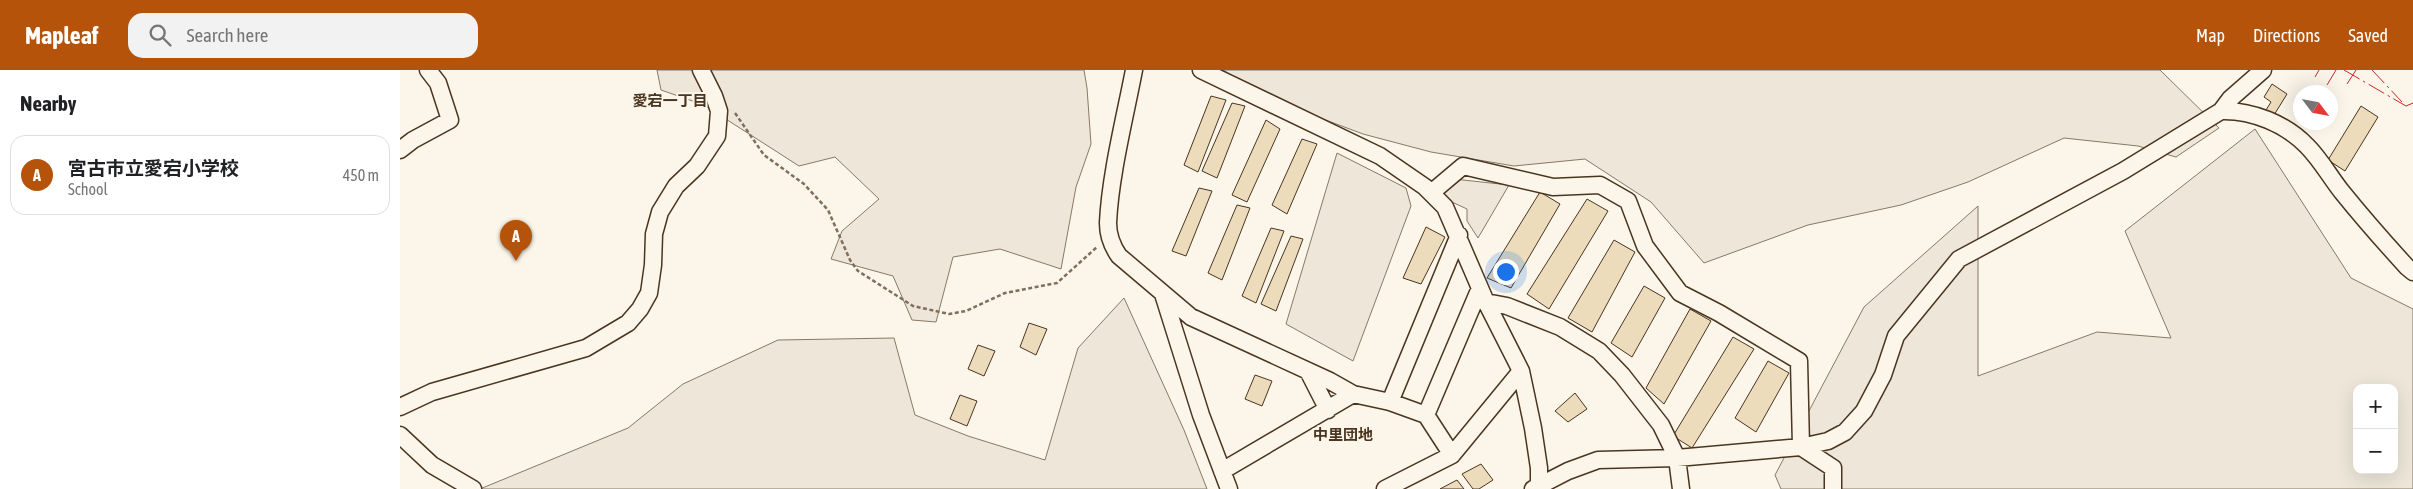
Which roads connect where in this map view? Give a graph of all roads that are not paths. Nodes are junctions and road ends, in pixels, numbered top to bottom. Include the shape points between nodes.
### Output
1 (428, 70) edge
2 (701, 70) edge
3 (1134, 70) edge
4 (1201, 70) edge
5 (2263, 70) edge
6 (2221, 112) junction
7 (400, 150) edge
8 (1431, 193) junction
9 (1459, 236) junction
10 (2413, 272) edge
11 (1163, 294) junction
12 (1483, 295) junction
13 (1308, 370) junction
14 (1521, 371) junction
15 (1353, 394) junction
16 (1390, 402) junction
17 (400, 406) edge
18 (1328, 410) junction
19 (1426, 415) junction
20 (400, 435) edge
21 (1801, 447) junction
22 (1452, 455) junction
23 (1677, 458) junction
24 (1222, 471) junction
25 (1537, 488) edge
26 (473, 489) edge
27 (1229, 489) edge
28 (1385, 489) edge
29 (1681, 489) edge
30 (1833, 489) edge

1 - 7 street via 438,82 450,120
2 - 17 street via 719,111 717,136 697,166 676,186 660,212 654,234 649,293 628,323 586,348 432,392
3 - 11 street via 1108,224 1112,246 1119,256
4 - 8 street via 1380,156
5 - 6 street via 2230,99
6 - 10 street via 2238,111 2263,119 2288,130 2306,145 2367,223
6 - 21 street via 2123,171 1959,259 1896,336 1883,374 1864,411 1845,432 1828,441
8 - 9 street via 1445,207
8 - 21 street via 1463,166 1554,187 1600,185 1628,201 1645,246 1680,293 1799,361
9 - 12 street
9 - 16 street
11 - 13 street via 1191,316
11 - 24 street
12 - 14 street
12 - 19 street
12 - 23 street via 1560,327 1599,351 1661,425
13 - 15 street
13 - 18 street
14 - 22 street
14 - 25 street via 1533,428
15 - 16 street
15 - 18 street
16 - 19 street
18 - 24 street
19 - 22 street
20 - 26 street via 432,465
21 - 23 street
21 - 30 street via 1833,468
22 - 28 street
23 - 25 street via 1598,460 1568,471
23 - 29 street
24 - 27 street

